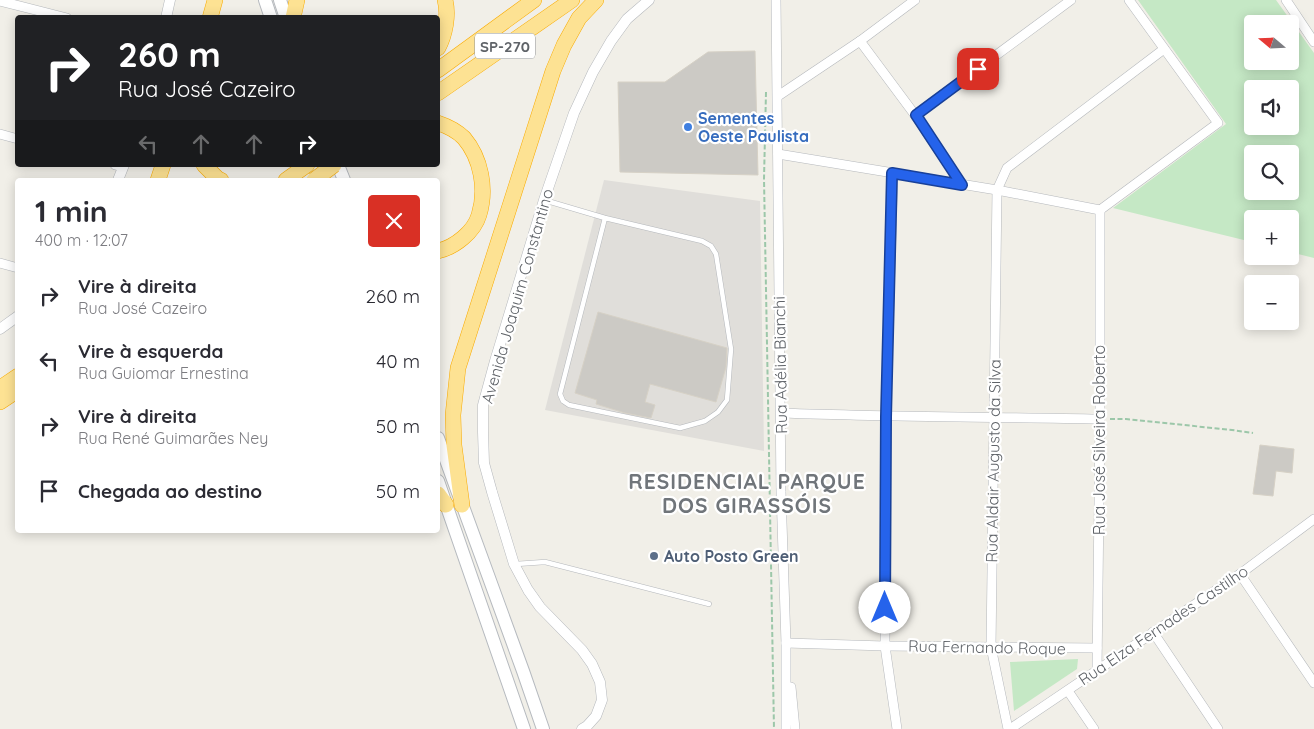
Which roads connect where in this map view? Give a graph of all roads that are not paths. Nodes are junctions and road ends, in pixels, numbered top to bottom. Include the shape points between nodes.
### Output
1 (170, 0) edge
2 (215, 0) edge
3 (265, 0) edge
4 (280, 0) edge
5 (297, 0) edge
6 (445, 0) edge
7 (534, 0) edge
8 (572, 0) edge
9 (596, 0) edge
10 (649, 0) edge
11 (776, 0) edge
12 (915, 0) edge
13 (1071, 0) edge
14 (1129, 0) edge
15 (1286, 0) edge
16 (0, 1) edge
17 (55, 15) edge
18 (167, 15) edge
19 (211, 15) edge
20 (270, 15) edge
21 (285, 15) edge
22 (294, 15) edge
23 (860, 41) junction
24 (1314, 42) edge
25 (440, 43) edge
26 (1164, 48) junction
27 (440, 69) edge
28 (440, 92) edge
29 (778, 96) junction
30 (916, 115) junction
31 (440, 124) edge
32 (0, 134) edge
33 (15, 138) edge
34 (778, 154) junction
35 (206, 167) edge
36 (305, 167) edge
37 (331, 167) edge
38 (892, 173) junction
39 (217, 178) edge
40 (289, 178) edge
41 (317, 178) edge
42 (962, 185) junction
43 (998, 190) junction
44 (544, 200) junction
45 (1100, 210) junction
46 (605, 218) junction
47 (440, 251) edge
48 (0, 264) edge
49 (15, 267) edge
50 (15, 318) edge
51 (0, 329) edge
52 (15, 381) edge
53 (8, 394) edge
54 (781, 414) junction
55 (886, 417) junction
56 (994, 417) junction
57 (1100, 419) junction
58 (440, 444) edge
59 (442, 500) edge
60 (462, 505) junction
61 (1314, 519) edge
62 (514, 564) junction
63 (1240, 574) junction
64 (709, 604) dead end
65 (1154, 632) junction
66 (786, 643) junction
67 (885, 646) junction
68 (991, 647) junction
69 (1097, 648) junction
70 (1097, 671) junction
71 (1314, 683) edge
72 (1068, 691) junction
73 (524, 729) edge
74 (543, 729) edge
75 (582, 729) edge
76 (786, 729) edge
77 (795, 729) edge
78 (897, 729) edge
79 (1009, 729) edge
80 (1094, 729) edge
81 (1218, 729) edge

1 - 18 street
2 - 19 highway
3 - 20 main road
4 - 21 main road
5 - 22 highway
6 - 25 highway via 446,20
7 - 27 highway, SP-270
8 - 28 highway, SP-270
9 - 60 highway via 579,18 553,71 458,368 453,425
10 - 44 street, Avenida Joaquim Constantino via 627,19 593,72 574,113
11 - 29 street, Rua Adélia Bianchi
12 - 23 street
13 - 30 street
14 - 26 street
15 - 24 street
16 - 17 street
23 - 29 street
23 - 30 street
26 - 43 street via 1007,168
26 - 45 street via 1218,123
29 - 34 street, Rua Adélia Bianchi
30 - 42 street
31 - 47 highway via 463,136 472,149 483,191 479,216 472,229 447,249
32 - 33 street
34 - 38 street
34 - 54 street, Rua Adélia Bianchi
35 - 39 highway
36 - 40 highway
37 - 41 highway, bridge
38 - 42 street
38 - 55 street
42 - 43 street
43 - 45 street
43 - 56 street, Rua Aldair Augusto da Silva
44 - 46 lane
44 - 62 street, Avenida Joaquim Constantino via 484,405 484,462
45 - 57 street, Rua José Silveira Roberto
46 - 46 lane via 560,394 563,401 569,405 680,428 705,421 727,400 731,349 716,254 702,241
48 - 49 street
50 - 51 street
52 - 53 highway
54 - 55 street
54 - 66 street, Rua Adélia Bianchi
55 - 56 street
55 - 67 street
56 - 57 street
56 - 68 street, Rua Aldair Augusto da Silva
57 - 69 street, Rua José Silveira Roberto
58 - 60 main road
59 - 73 main road
60 - 74 main road
61 - 63 street, Rua Elza Fernades Castilho
62 - 64 lane via 545,562
62 - 75 street, Avenida Joaquim Constantino via 540,607 582,650 600,682 602,700 596,716
63 - 65 street, Rua Elza Fernades Castilho
63 - 71 street
65 - 70 street, Rua Elza Fernades Castilho
65 - 81 street
66 - 67 street, Rua Fernando Roque
66 - 76 street, Rua Adélia Bianchi
66 - 77 street
67 - 68 street, Rua Fernando Roque
67 - 78 street
68 - 69 street, Rua Fernando Roque
68 - 79 street, Rua Aldair Augusto da Silva
69 - 70 street, Rua José Silveira Roberto
70 - 72 street, Rua Elza Fernades Castilho
72 - 79 street, Rua Elza Fernades Castilho
72 - 80 street

